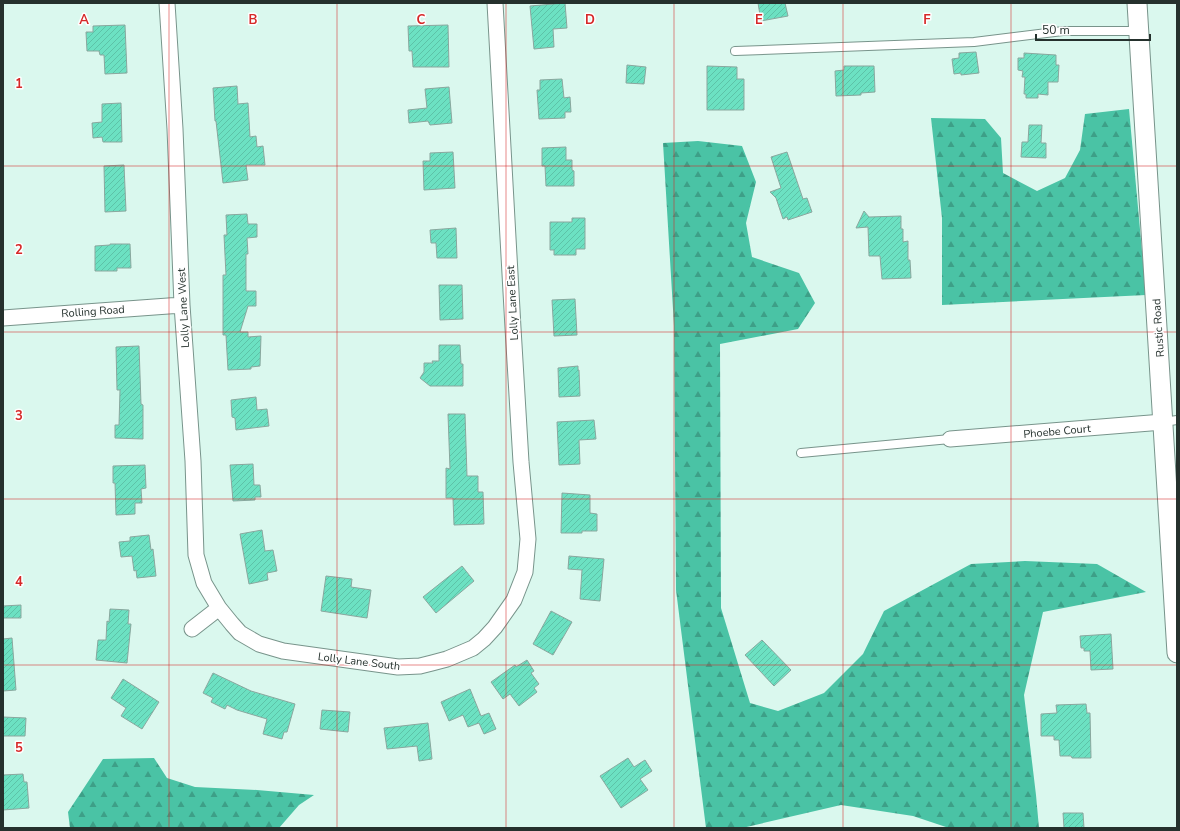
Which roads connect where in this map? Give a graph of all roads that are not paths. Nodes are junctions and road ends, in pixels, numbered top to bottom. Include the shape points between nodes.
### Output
1 (167, 3) edge
2 (495, 3) edge
3 (1137, 3) edge
4 (1139, 30) junction
5 (735, 51) dead end
6 (182, 304) junction
7 (3, 318) edge
8 (1170, 421) edge
9 (950, 439) joint
10 (801, 453) dead end
11 (514, 600) joint
12 (218, 608) junction
13 (192, 629) dead end
14 (1177, 653) edge

1 - 6 street, Lolly Lane West
2 - 11 street, Lolly Lane East via 521,462 528,539 525,572
3 - 4 street, Rustic Road
4 - 5 lane via 1063,31 974,42
4 - 8 street, Rustic Road
6 - 7 street, Rolling Road
6 - 12 street, Lolly Lane West via 193,461 196,555 204,583
8 - 9 street, Phoebe Court
8 - 14 street, Rustic Road
9 - 10 lane
11 - 12 street, Lolly Lane South via 484,639 473,648 432,664 398,667 283,651 259,644 240,633
12 - 13 street

